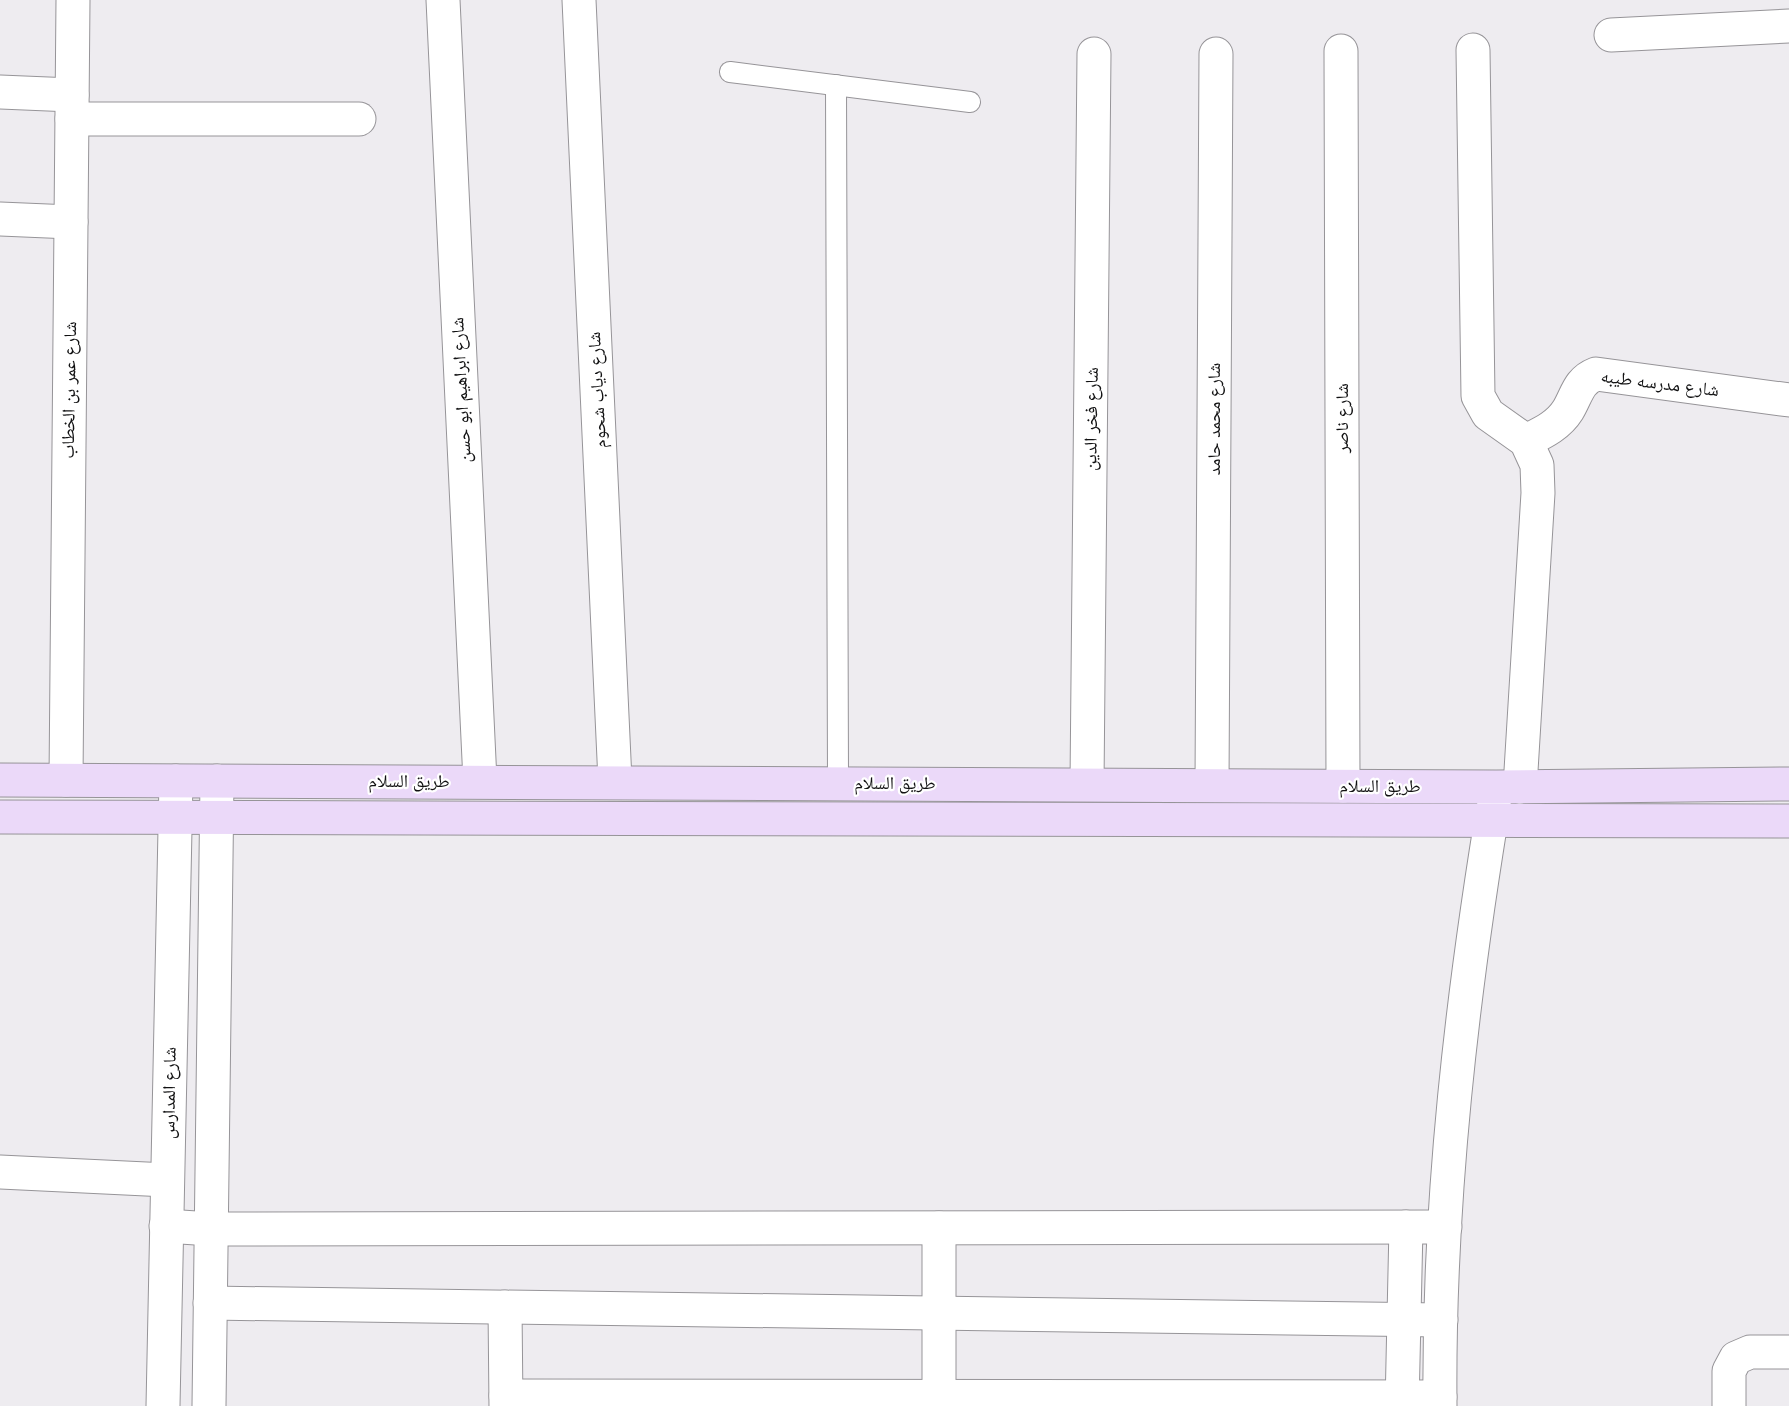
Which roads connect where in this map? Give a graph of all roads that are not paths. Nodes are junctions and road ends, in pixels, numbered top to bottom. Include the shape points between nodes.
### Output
1 (73, 0) edge
2 (443, 0) edge
3 (579, 0) edge
4 (1789, 26) edge
5 (1611, 35) dead end
6 (1473, 50) dead end
7 (1341, 51) dead end
8 (1094, 54) dead end
9 (1215, 54) dead end
10 (730, 72) dead end
11 (836, 85) junction
12 (0, 92) edge
13 (970, 102) dead end
14 (72, 107) junction
15 (359, 119) dead end
16 (0, 219) edge
17 (71, 222) junction
18 (1789, 400) edge
19 (1526, 441) junction
20 (0, 780) edge
21 (66, 780) junction
22 (176, 781) junction
23 (217, 781) junction
24 (480, 781) junction
25 (615, 781) junction
26 (838, 782) junction
27 (1087, 784) junction
28 (1212, 784) junction
29 (1789, 784) edge
30 (1343, 786) junction
31 (1508, 787) junction
32 (0, 817) edge
33 (175, 818) junction
34 (217, 818) junction
35 (1789, 821) edge
36 (1491, 822) junction
37 (0, 1172) edge
38 (167, 1180) junction
39 (166, 1227) junction
40 (1407, 1227) junction
41 (1445, 1227) junction
42 (939, 1228) junction
43 (211, 1229) junction
44 (210, 1303) junction
45 (506, 1307) junction
46 (939, 1313) junction
47 (1404, 1319) junction
48 (1441, 1320) junction
49 (1789, 1352) edge
50 (506, 1401) edge
51 (939, 1401) edge
52 (1402, 1402) edge
53 (1440, 1402) edge
54 (163, 1406) edge
55 (209, 1406) edge
56 (1729, 1406) edge

1 - 14 street, شارع عمر بن الخطاب
2 - 24 street, شارع ابراهيم ابو حسن
3 - 25 street, شارع دياب شحوم
4 - 5 street
6 - 19 street via 1478,396 1488,414
7 - 30 street, شارع ناصر
8 - 27 street, شارع فخر الدين
9 - 28 street, شارع محمد حامد
10 - 11 lane
11 - 13 lane
11 - 26 lane
12 - 14 street
14 - 15 street
14 - 17 street, شارع عمر بن الخطاب
16 - 17 street
17 - 21 street, شارع عمر بن الخطاب
18 - 19 street, شارع مدرسه طيبه via 1596,374 1585,378 1567,411 1549,430
19 - 31 street via 1537,465 1538,492
20 - 21 main road, طريق السلام
21 - 22 main road, طريق السلام
22 - 23 main road, طريق السلام
22 - 33 street, شارع المدارس
23 - 24 main road, طريق السلام
23 - 34 street
24 - 25 main road, طريق السلام
25 - 26 main road, طريق السلام
26 - 27 main road, طريق السلام
27 - 28 main road, طريق السلام
28 - 30 main road, طريق السلام
29 - 31 main road, طريق السلام
30 - 31 main road, طريق السلام
31 - 36 street
32 - 33 main road, طريق السلام
33 - 34 main road, طريق السلام
33 - 38 street, شارع المدارس
34 - 36 main road, طريق السلام
34 - 43 street
35 - 36 main road, طريق السلام
36 - 41 street via 1462,1024
37 - 38 street
38 - 39 street, شارع المدارس
39 - 43 street
39 - 54 street, شارع المدارس
40 - 41 street
40 - 42 street
40 - 47 street
41 - 48 street
42 - 43 street
42 - 46 street
43 - 44 street
44 - 45 street
44 - 55 street
45 - 46 street
45 - 50 street
46 - 47 street
46 - 51 street
47 - 48 street
47 - 52 street
48 - 53 street
49 - 56 street via 1750,1352 1736,1358 1729,1371
50 - 51 street
51 - 52 street
52 - 53 street

